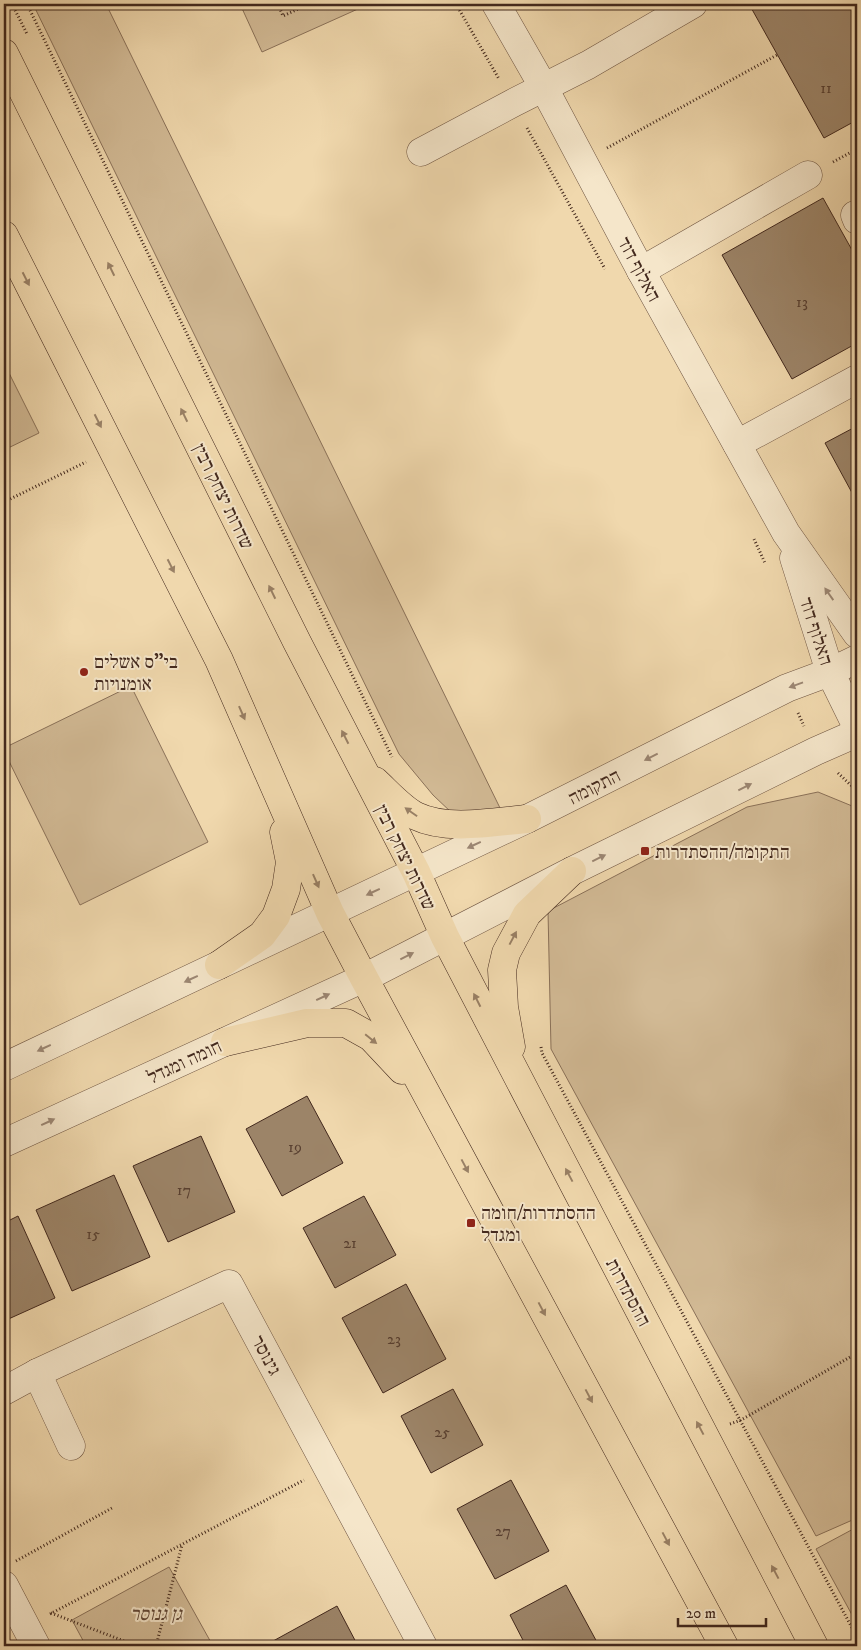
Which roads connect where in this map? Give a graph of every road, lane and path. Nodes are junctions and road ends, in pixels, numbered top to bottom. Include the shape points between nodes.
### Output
1 (34, 4) edge
2 (278, 4) edge
3 (310, 4) edge
4 (456, 4) edge
5 (496, 4) edge
6 (693, 4) edge
7 (27, 5) edge
8 (4, 53) edge
9 (777, 55) dead end
10 (544, 88) junction
11 (512, 103) junction
12 (421, 152) dead end
13 (583, 162) junction
14 (808, 175) dead end
15 (4, 235) edge
16 (641, 271) junction
17 (608, 275) dead end
18 (857, 379) edge
19 (737, 444) junction
20 (112, 449) junction
21 (4, 502) edge
22 (786, 533) junction
23 (752, 534) dead end
24 (767, 568) dead end
25 (857, 634) edge
26 (857, 659) edge
27 (830, 672) junction
28 (786, 688) junction
29 (857, 727) edge
30 (857, 733) edge
31 (816, 751) junction
32 (395, 762) dead end
33 (360, 767) junction
34 (275, 789) junction
35 (857, 791) edge
36 (527, 819) junction
37 (572, 871) junction
38 (416, 872) junction
39 (330, 913) junction
40 (445, 937) junction
41 (219, 965) junction
42 (364, 978) junction
43 (224, 1042) junction
44 (542, 1052) dead end
45 (4, 1067) edge
46 (514, 1071) junction
47 (442, 1123) junction
48 (4, 1143) edge
49 (857, 1354) edge
50 (37, 1373) junction
51 (4, 1390) edge
52 (740, 1420) junction
53 (727, 1425) dead end
54 (71, 1446) dead end
55 (328, 1468) junction
56 (112, 1508) dead end
57 (182, 1544) junction
58 (8, 1574) edge
59 (52, 1613) junction
60 (30, 1636) edge
61 (857, 1638) edge
62 (137, 1646) edge
63 (156, 1646) edge
64 (423, 1646) edge
65 (724, 1646) edge
66 (814, 1646) edge

1 - 7 path
2 - 3 path via 283,16
4 - 11 path
5 - 10 street, האלוף דוד
6 - 10 street
7 - 32 path
33 -> 8 main road, שדרות יצחק רבין
9 - 13 path
10 - 11 street
10 - 13 street, האלוף דוד
11 - 12 street
11 - 17 path
13 - 16 street, האלוף דוד
14 - 16 street
15 -> 20 main road
16 - 19 street, האלוף דוד
18 - 19 street
19 - 22 street, האלוף דוד
20 - 21 path
20 -> 34 main road via 218,660
25 -> 22 street, האלוף דוד
22 - 27 street, האלוף דוד
23 - 24 path
26 - 27 street, התקומה
27 -> 28 street, התקומה
27 - 29 street, האלוף דוד
28 - 31 path
28 -> 36 street, התקומה
30 - 31 street
31 - 35 path
37 -> 31 street
36 -> 33 main road via 444,824 416,816
33 - 38 main road, שדרות יצחק רבין
34 -> 39 main road
34 - 41 main road via 290,862 286,889 276,916 262,934
36 -> 38 street, התקומה
37 - 40 street
46 -> 37 main road via 504,1007 502,970 506,953 526,914
38 -> 39 street, התקומה
38 - 40 main road, שדרות יצחק רבין
39 - 41 street
39 - 42 main road
42 -> 40 street
46 -> 40 main road, ההסתדרות
41 -> 45 street
43 -> 42 street, חומה ומגדל
42 - 47 main road
43 -> 47 main road via 307,1023 346,1023 377,1043
48 -> 43 street, חומה ומגדל
44 - 52 path
66 -> 46 main road, ההסתדרות
47 -> 65 main road
49 - 52 path
50 - 51 street, גינוסר
50 - 54 street
50 - 55 street, גינוסר via 229,1284
52 - 53 path
52 - 61 path
55 - 57 path
55 - 64 street, גינוסר
56 - 58 path
57 - 59 path
57 - 63 path
58 - 60 street
59 - 60 path
59 - 62 path

